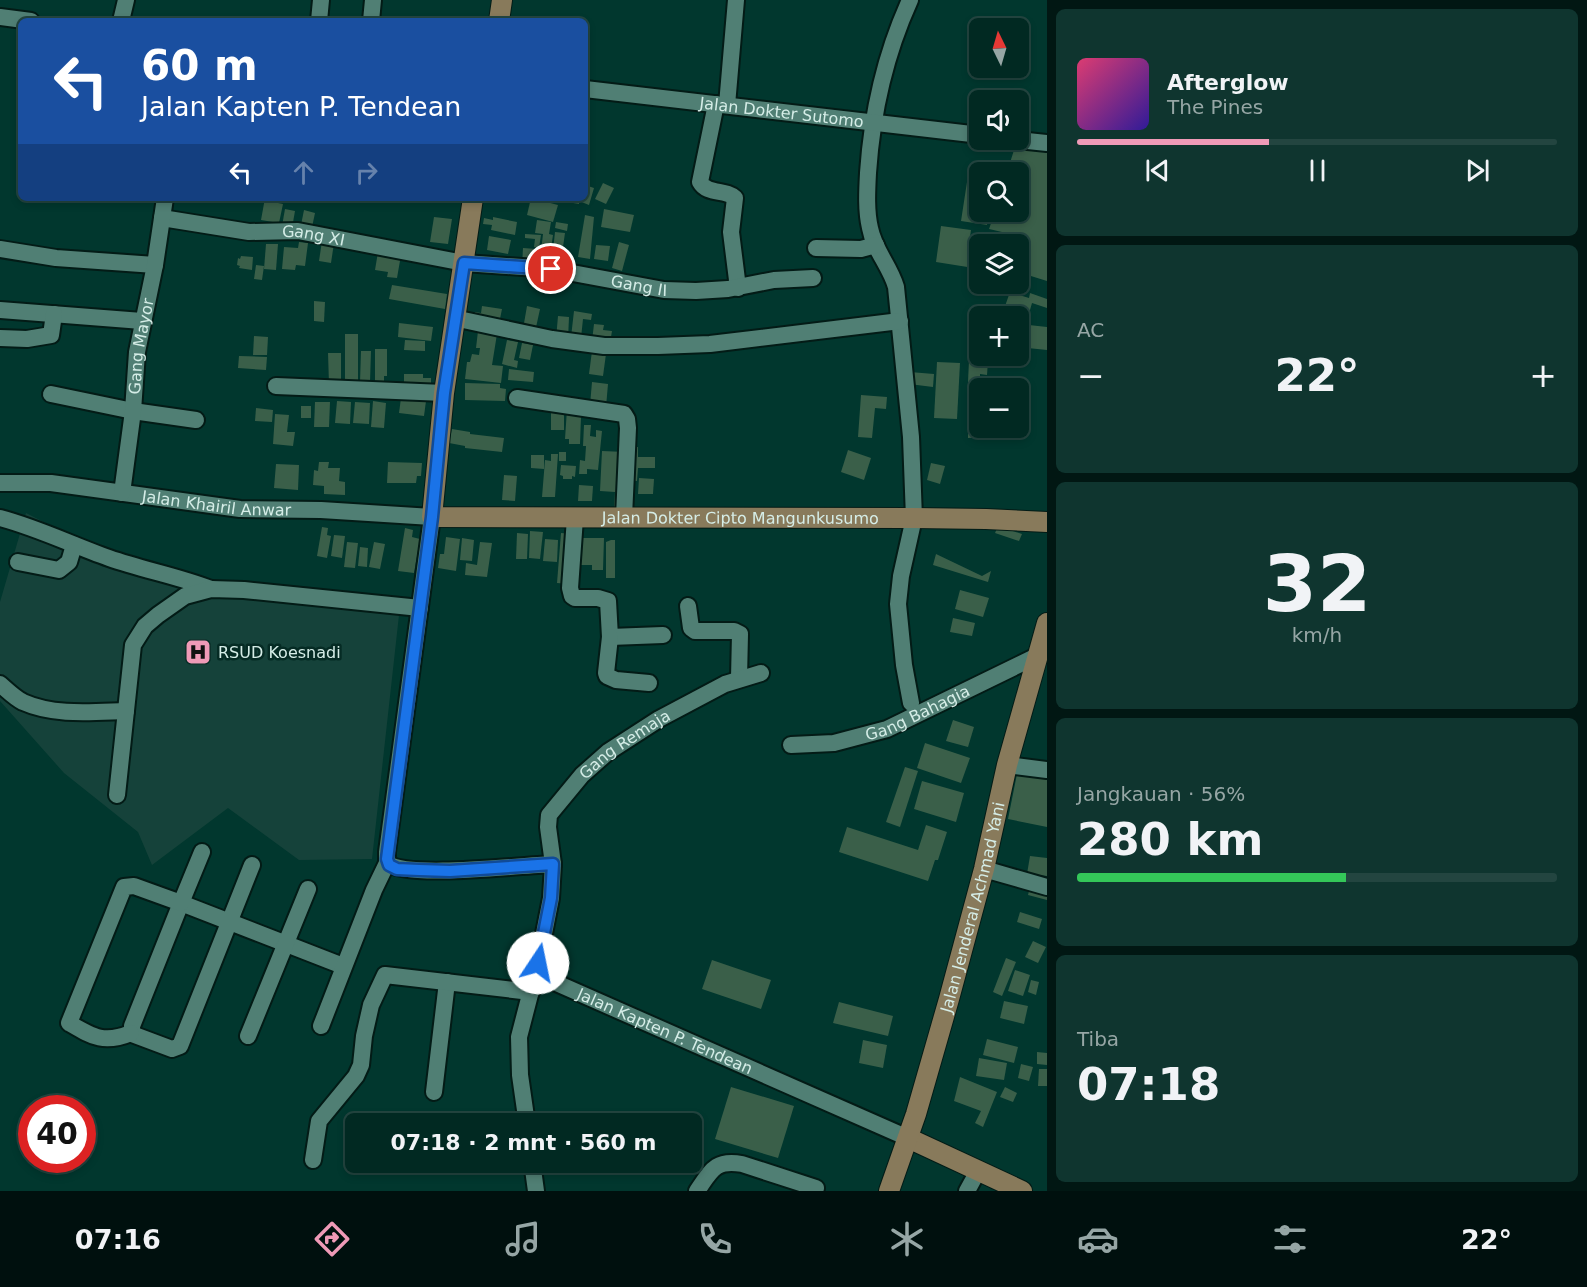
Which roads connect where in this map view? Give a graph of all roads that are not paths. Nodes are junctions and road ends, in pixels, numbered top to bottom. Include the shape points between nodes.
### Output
1 (126, 0) edge
2 (321, 0) edge
3 (373, 0) edge
4 (502, 0) edge
5 (736, 0) edge
6 (910, 0) edge
7 (0, 17) edge
8 (123, 18) edge
9 (320, 18) edge
10 (371, 18) edge
11 (499, 18) edge
12 (18, 19) edge
13 (588, 89) edge
14 (722, 105) junction
15 (873, 123) junction
16 (969, 134) edge
17 (1029, 141) edge
18 (1047, 143) edge
19 (165, 201) edge
20 (473, 201) edge
21 (162, 218) junction
22 (876, 245) junction
23 (816, 248) dead end
24 (0, 249) edge
25 (464, 263) junction
26 (155, 265) junction
27 (813, 278) dead end
28 (738, 288) junction
29 (0, 310) edge
30 (54, 314) junction
31 (454, 318) junction
32 (142, 321) junction
33 (900, 321) junction
34 (0, 338) edge
35 (276, 386) dead end
36 (444, 393) junction
37 (51, 394) dead end
38 (517, 398) dead end
39 (133, 411) junction
40 (196, 420) dead end
41 (0, 483) edge
42 (122, 493) junction
43 (432, 517) junction
44 (624, 517) junction
45 (0, 518) edge
46 (575, 518) junction
47 (914, 518) junction
48 (1047, 522) edge
49 (74, 545) junction
50 (18, 562) dead end
51 (211, 589) junction
52 (688, 606) dead end
53 (420, 608) junction
54 (1047, 623) edge
55 (663, 635) dead end
56 (610, 637) junction
57 (1035, 664) junction
58 (761, 673) dead end
59 (739, 678) junction
60 (649, 682) dead end
61 (0, 684) edge
62 (910, 703) dead end
63 (126, 711) junction
64 (791, 745) dead end
65 (1007, 765) junction
66 (1047, 770) edge
67 (117, 795) dead end
68 (202, 852) dead end
69 (553, 864) junction
70 (252, 866) dead end
71 (385, 868) junction
72 (984, 869) junction
73 (1047, 887) edge
74 (308, 889) dead end
75 (181, 903) junction
76 (230, 921) junction
77 (286, 943) junction
78 (344, 966) junction
79 (536, 974) junction
80 (447, 982) junction
81 (531, 992) junction
82 (321, 1026) dead end
83 (131, 1033) junction
84 (248, 1036) dead end
85 (434, 1092) dead end
86 (525, 1113) edge
87 (908, 1138) junction
88 (313, 1160) dead end
89 (978, 1170) junction
90 (534, 1173) edge
91 (816, 1188) dead end
92 (536, 1191) edge
93 (697, 1191) edge
94 (889, 1191) edge
95 (967, 1191) edge
96 (1022, 1191) edge

1 - 8 street
2 - 9 street
3 - 10 street
4 - 11 main road
5 - 14 street
6 - 15 street via 881,80
7 - 12 street
13 - 14 street, Jalan Dokter Sutomo
14 - 15 street, Jalan Dokter Sutomo
14 - 28 street via 700,182 706,189 735,198 730,232
15 - 16 street, Jalan Dokter Sutomo
15 - 22 street via 867,208
17 - 18 street
19 - 21 street, Gang Mayor
20 - 25 main road
21 - 25 street, Gang XI via 249,232 298,231
21 - 26 street, Gang Mayor
22 - 23 street via 861,249
22 - 33 street via 892,273
24 - 26 street via 56,258
25 - 28 street, Gang II via 551,269 664,290
25 - 31 main road
26 - 32 street, Gang Mayor
27 - 28 street, Gang II via 774,280
29 - 30 street
30 - 32 street
30 - 34 street via 51,335
31 - 33 street via 604,346 710,344
31 - 36 main road
32 - 39 street, Gang Mayor
33 - 47 street
35 - 36 street
36 - 43 main road
37 - 39 street
38 - 44 street via 626,416
39 - 40 street
39 - 42 street, Gang Mayor
41 - 42 street, Jalan Khairil Anwar via 51,483
42 - 43 street, Jalan Khairil Anwar via 240,509
43 - 46 main road, Jalan Dokter Cipto Mangunkusumo
43 - 53 street
44 - 46 main road, Jalan Dokter Cipto Mangunkusumo
44 - 47 main road, Jalan Dokter Cipto Mangunkusumo
45 - 49 street
46 - 56 street via 571,593 575,598 608,601
47 - 48 main road, Jalan Dokter Cipto Mangunkusumo
47 - 62 street via 898,604
49 - 50 street via 69,562 58,570
49 - 51 street
51 - 53 street
51 - 63 street via 185,596 138,634 131,654
52 - 59 street via 694,631 740,634
53 - 71 street
54 - 57 main road, Jalan Jenderal Achmad Yani
55 - 56 street
56 - 60 street via 607,676
57 - 64 street, Gang Bahagia via 887,729 834,743
57 - 65 main road, Jalan Jenderal Achmad Yani
58 - 59 street, Gang Remaja
59 - 69 street, Gang Remaja via 631,736 582,776 549,815
61 - 63 street via 21,701 45,709
63 - 67 street
65 - 66 street
65 - 72 main road, Jalan Jenderal Achmad Yani
68 - 75 street
69 - 71 street via 450,871
69 - 79 street via 551,898
70 - 76 street
71 - 78 street
72 - 73 street
72 - 87 main road, Jalan Jenderal Achmad Yani
74 - 77 street
75 - 76 street
75 - 83 street
75 - 83 street via 134,886 124,887 69,1023 100,1038 116,1039
76 - 77 street
76 - 83 street via 179,1047 172,1049
77 - 78 street
77 - 84 street
78 - 82 street
79 - 81 street
79 - 87 street, Jalan Kapten P. Tendean
80 - 81 street
80 - 85 street
80 - 88 street via 386,975 371,1005 361,1065 319,1121
81 - 86 street via 519,1037
87 - 89 main road
87 - 94 main road, Jalan Jenderal Achmad Yani
89 - 95 street
89 - 96 main road
90 - 92 street
91 - 93 street via 723,1162

